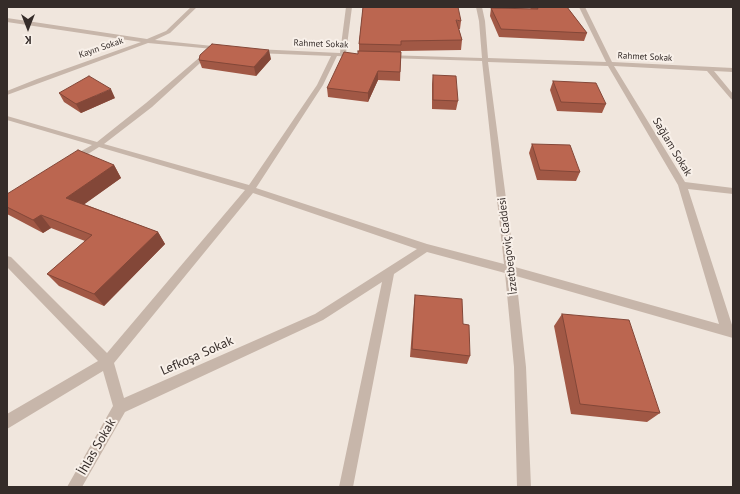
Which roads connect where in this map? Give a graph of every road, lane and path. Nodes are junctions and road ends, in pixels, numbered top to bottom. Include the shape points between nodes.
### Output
1 (194, 7) edge
2 (349, 7) edge
3 (479, 7) edge
4 (582, 7) edge
5 (7, 20) edge
6 (148, 41) junction
7 (213, 48) junction
8 (228, 49) edge
9 (251, 50) edge
10 (338, 54) junction
11 (366, 55) edge
12 (382, 56) edge
13 (485, 59) junction
14 (610, 64) junction
15 (709, 69) junction
16 (733, 70) edge
17 (7, 94) edge
18 (733, 98) edge
19 (7, 118) edge
20 (98, 144) junction
21 (65, 165) edge
22 (682, 185) junction
23 (251, 189) junction
24 (733, 191) edge
25 (426, 248) junction
26 (7, 260) edge
27 (511, 270) junction
28 (389, 272) junction
29 (730, 332) edge
30 (107, 362) junction
31 (120, 407) junction
32 (7, 422) edge
33 (74, 487) edge
34 (346, 487) edge
35 (524, 487) edge

1 - 6 street, Kayın Sokak via 168,32
2 - 10 street
3 - 13 street, İzzetbegoviç Caddesi
4 - 14 street, Sağlam Sokak
5 - 6 street
6 - 7 street
6 - 17 street, Kayın Sokak
7 - 8 street
7 - 20 street via 149,105
9 - 10 street, Rahmet Sokak
10 - 11 street, Rahmet Sokak
10 - 23 street
12 - 13 street, Rahmet Sokak
13 - 14 street, Rahmet Sokak
13 - 27 street, İzzetbegoviç Caddesi
14 - 15 street, Rahmet Sokak
14 - 22 street, Sağlam Sokak
15 - 16 street, Rahmet Sokak
15 - 18 street
19 - 20 street
20 - 21 street
20 - 23 street
22 - 24 street
22 - 29 street, Sağlam Sokak
23 - 25 street
23 - 30 street
25 - 27 street
25 - 28 street, Lefkoşa Sokak
26 - 30 street
27 - 29 street
27 - 35 street, İzzetbegoviç Caddesi via 520,367
28 - 31 street, Lefkoşa Sokak via 319,317
28 - 34 street
30 - 31 street
30 - 32 street
31 - 33 street, İhlas Sokak

